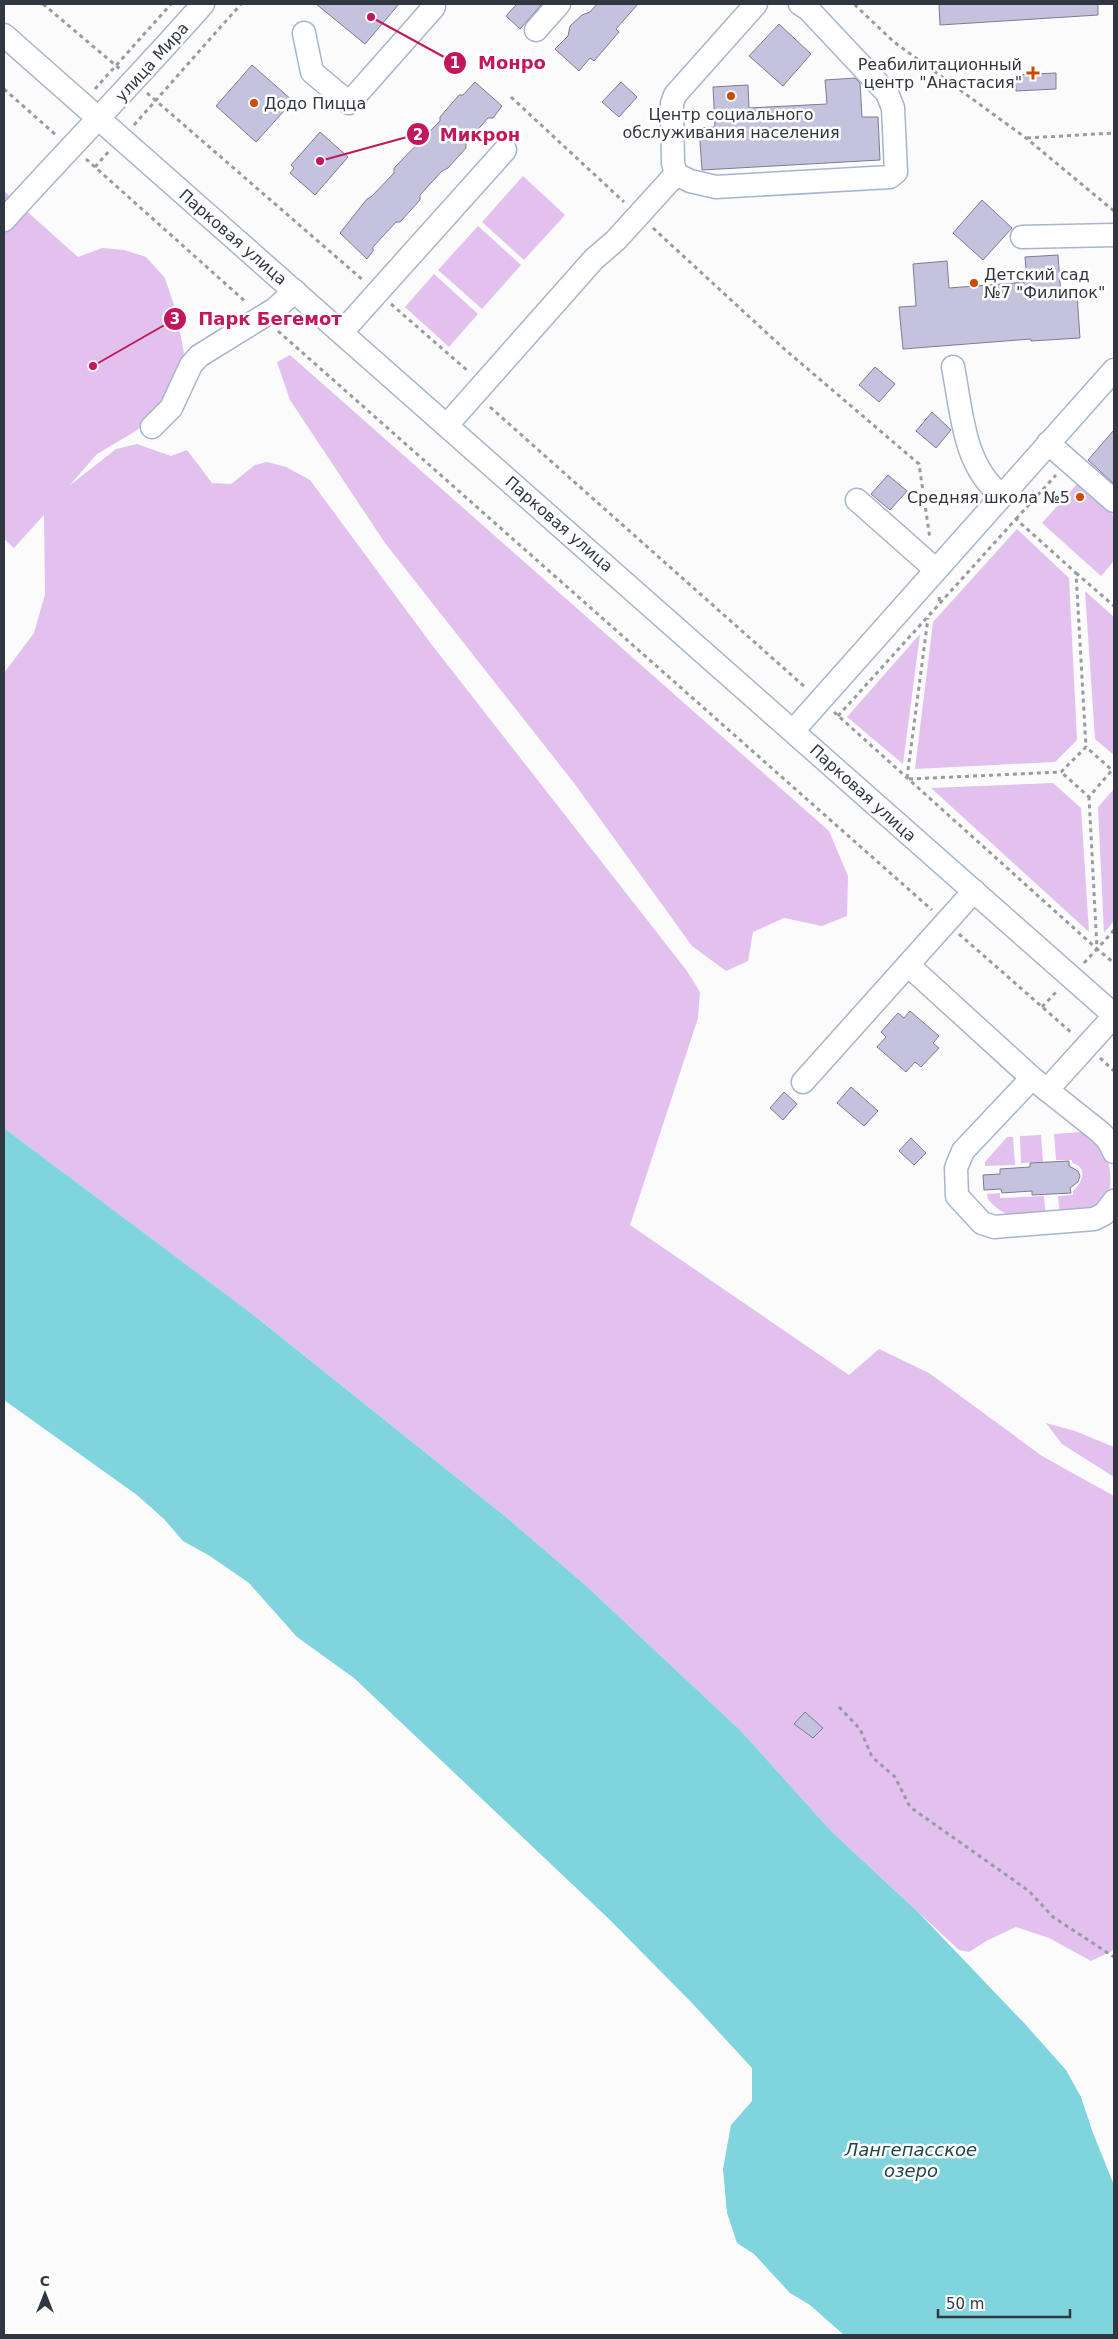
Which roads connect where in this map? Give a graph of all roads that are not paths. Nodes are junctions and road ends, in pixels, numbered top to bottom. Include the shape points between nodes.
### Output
1 (203, 4) edge
2 (431, 4) edge
3 (559, 4) edge
4 (756, 4) edge
5 (800, 4) edge
6 (536, 30) dead end
7 (304, 33) dead end
8 (4, 35) edge
9 (99, 118) junction
10 (505, 150) dead end
11 (676, 174) junction
12 (4, 220) edge
13 (1114, 235) edge
14 (1022, 237) dead end
15 (295, 291) junction
16 (342, 332) junction
17 (953, 367) dead end
18 (1114, 370) edge
19 (447, 425) junction
20 (152, 427) dead end
21 (1048, 443) junction
22 (1001, 495) junction
23 (857, 500) dead end
24 (1114, 501) edge
25 (935, 569) junction
26 (793, 731) junction
27 (974, 891) junction
28 (908, 965) junction
29 (1114, 1016) edge
30 (803, 1082) dead end
31 (1040, 1084) junction
32 (1114, 1152) edge
33 (1114, 1201) edge

1 - 9 street, улица Мира
2 - 7 street via 434,7 349,103 312,72
3 - 6 street
4 - 11 street via 675,95 672,103
5 - 11 street via 887,93 893,108 896,172 890,177 716,187
8 - 9 street, Парковая улица
9 - 12 street, улица Мира via 61,136
9 - 15 street, Парковая улица
10 - 16 street
11 - 19 street via 616,240 594,259
13 - 14 street
15 - 16 street, Парковая улица
15 - 20 street via 282,304 199,356 191,365 171,408
16 - 19 street, Парковая улица
17 - 22 street via 970,453 984,480
18 - 21 street
19 - 26 street, Парковая улица
21 - 22 street
21 - 24 street
22 - 25 street
23 - 25 street
25 - 26 street
26 - 27 street, Парковая улица
27 - 28 street
27 - 29 street, Парковая улица
28 - 30 street
28 - 31 street
29 - 31 street via 1087,1046
31 - 32 street via 1100,1132
31 - 33 street via 963,1151 956,1168 957,1196 982,1223 994,1227 1094,1219 1104,1214

